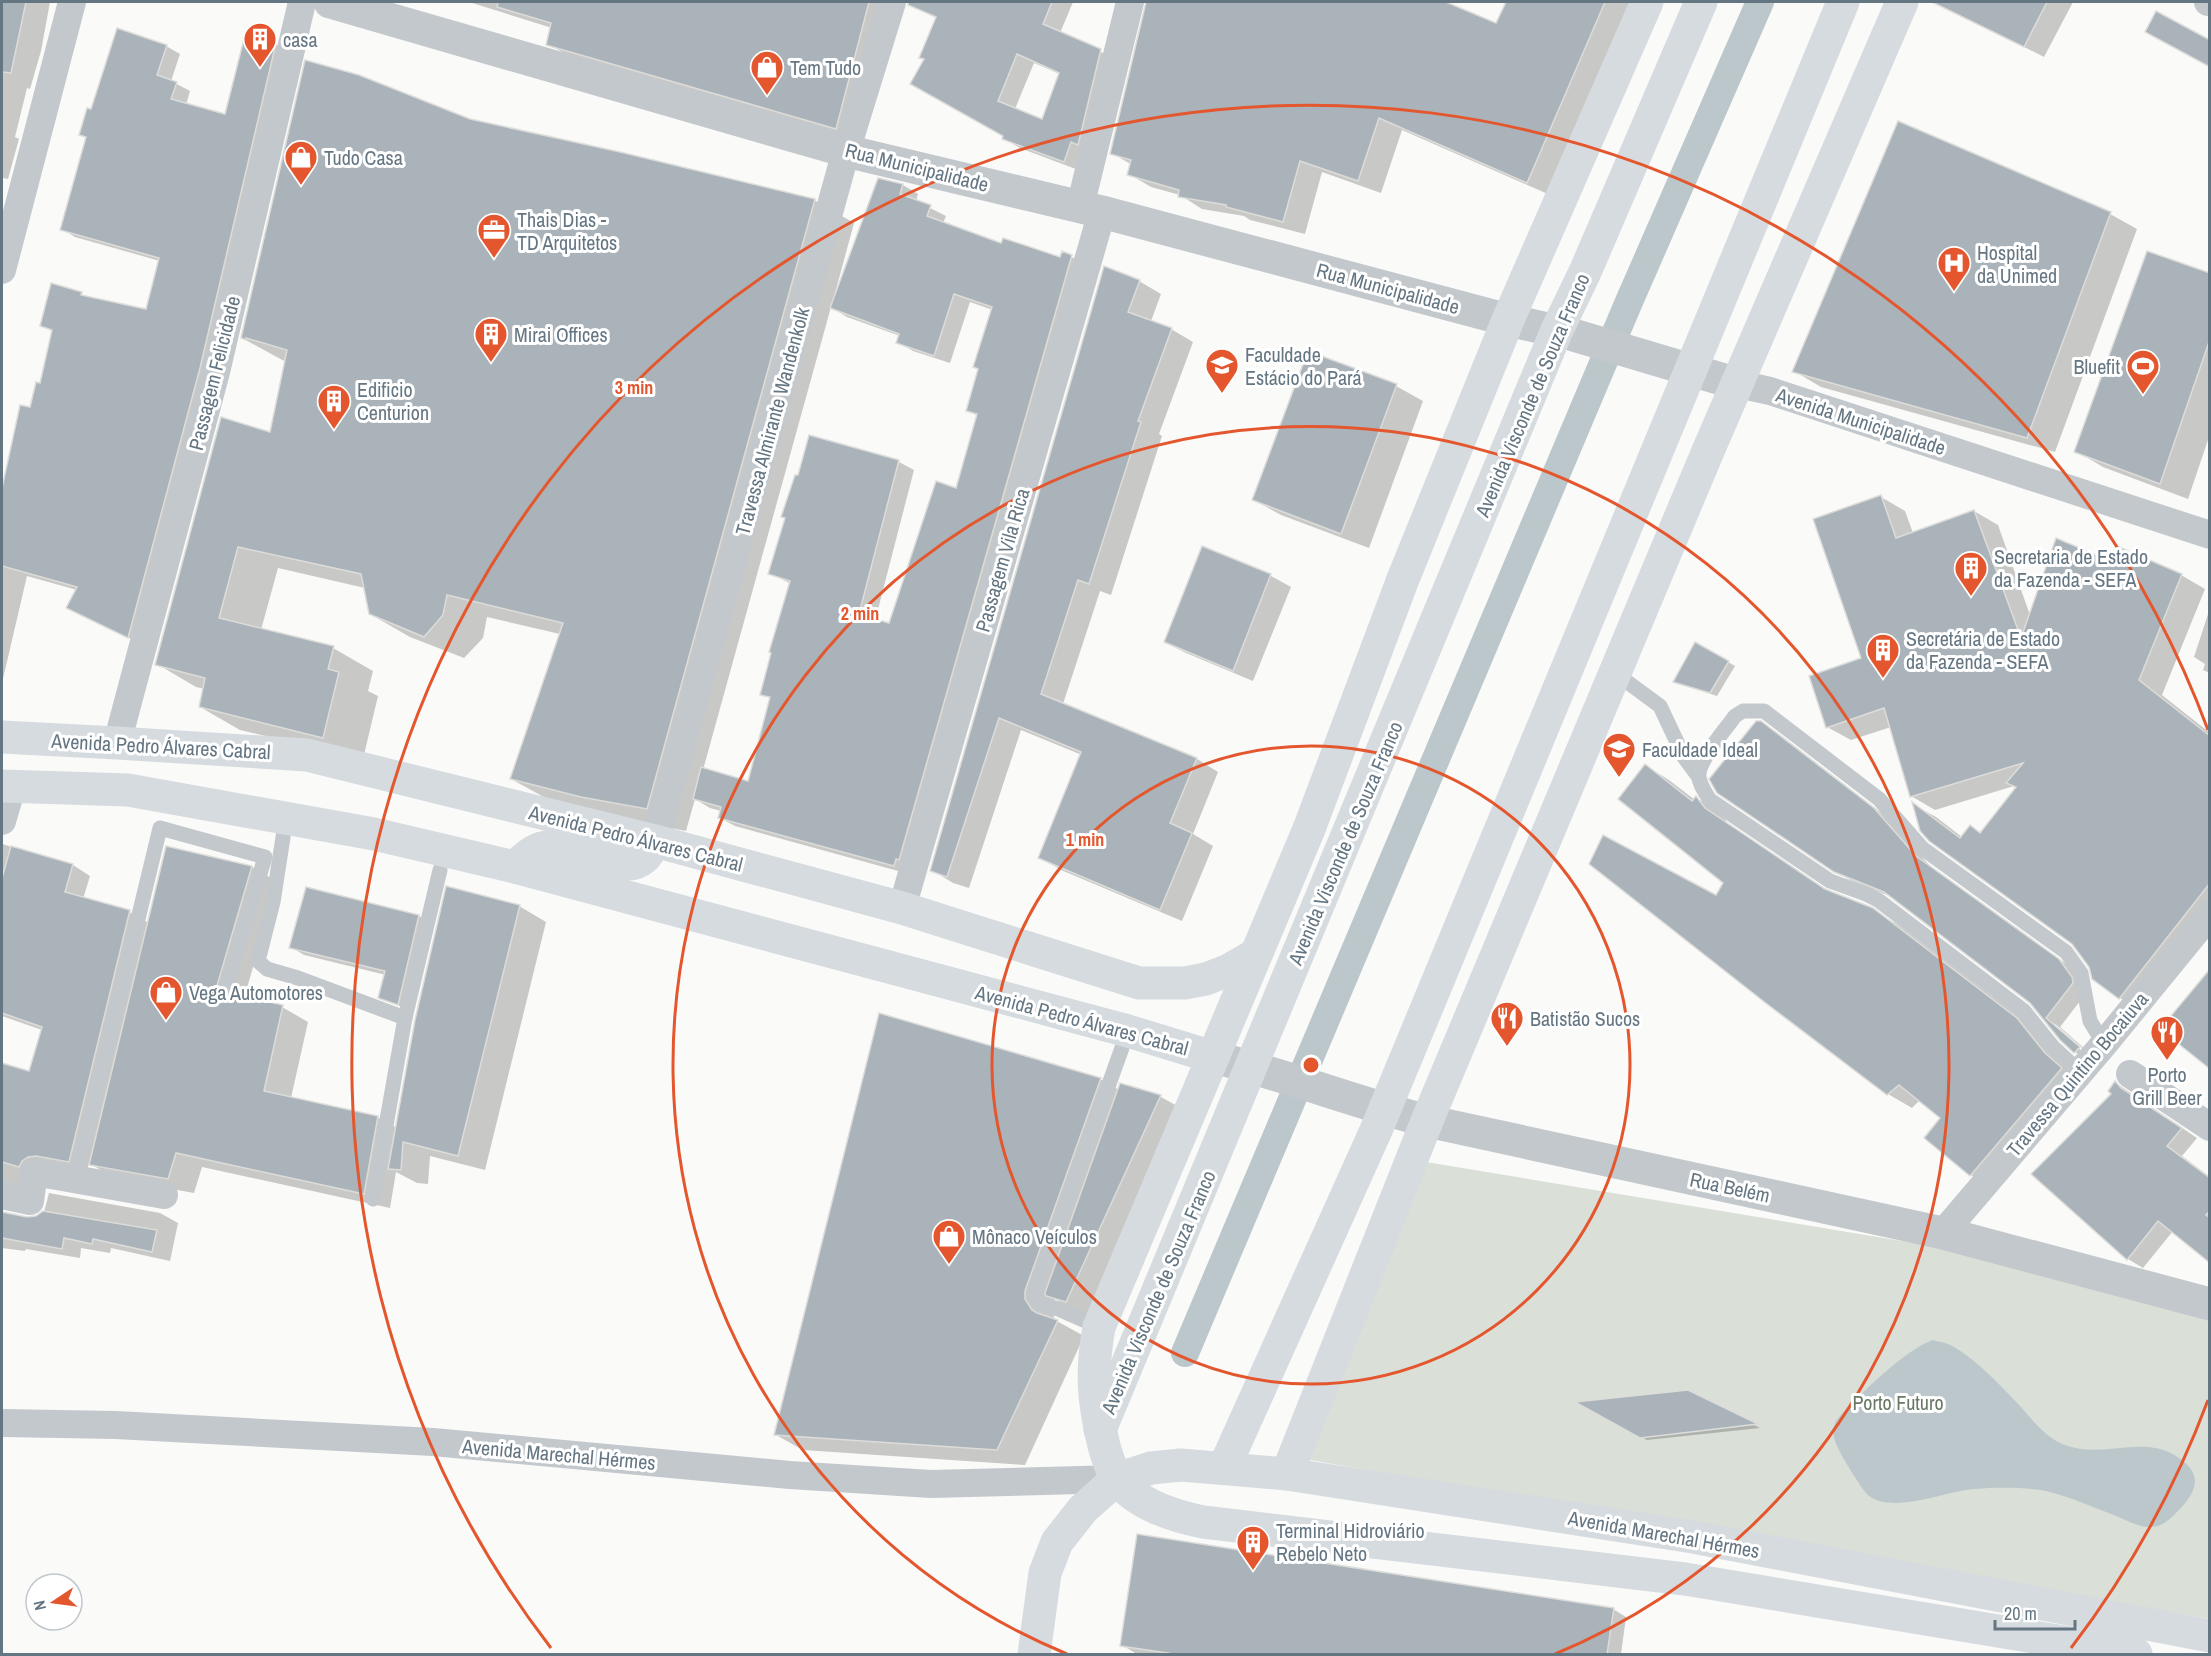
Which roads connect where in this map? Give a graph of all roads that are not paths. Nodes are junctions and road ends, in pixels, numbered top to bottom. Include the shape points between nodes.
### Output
1 (72, 2) edge
2 (302, 2) edge
3 (892, 2) edge
4 (1130, 2) edge
5 (1647, 2) edge
6 (1701, 2) edge
7 (1843, 2) edge
8 (1902, 2) edge
9 (342, 3) edge
10 (846, 151) junction
11 (1091, 209) junction
12 (2, 270) edge
13 (1508, 320) junction
14 (1568, 333) junction
15 (1690, 370) junction
16 (1738, 384) junction
17 (2210, 535) edge
18 (1403, 579) junction
19 (1615, 673) junction
20 (1397, 717) junction
21 (2, 737) edge
22 (117, 743) junction
23 (1698, 776) junction
24 (7, 787) edge
25 (286, 818) junction
26 (2, 821) edge
27 (655, 841) junction
28 (515, 867) junction
29 (440, 870) dead end
30 (903, 908) junction
31 (2210, 914) edge
32 (1255, 955) junction
33 (225, 992) dead end
34 (405, 1018) junction
35 (1128, 1031) junction
36 (2104, 1044) junction
37 (1213, 1057) junction
38 (1265, 1071) junction
39 (2080, 1072) junction
40 (2130, 1074) dead end
41 (1384, 1110) junction
42 (1427, 1121) junction
43 (2210, 1127) edge
44 (75, 1180) junction
45 (2, 1195) edge
46 (165, 1195) dead end
47 (373, 1199) dead end
48 (1943, 1233) junction
49 (2210, 1304) edge
50 (1099, 1327) junction
51 (2, 1423) edge
52 (1100, 1430) junction
53 (1224, 1468) junction
54 (1287, 1474) junction
55 (1117, 1479) junction
56 (1693, 1537) junction
57 (1685, 1579) junction
58 (2210, 1636) edge
59 (1034, 1654) edge
60 (2136, 1654) edge

1 - 12 street
2 - 22 street, Passagem Felicidade via 216,372
3 - 10 street, Travessa Almirante Wandenkolk
4 - 11 street, Passagem Vila Rica
5 - 13 main road, Avenida Visconde de Souza Franco
6 - 14 main road, Avenida Visconde de Souza Franco via 1585,272
7 - 15 main road
8 - 16 main road
9 - 10 street, Rua Municipalidade
10 - 11 street, Rua Municipalidade
10 - 27 street, Travessa Almirante Wandenkolk
11 - 13 street, Rua Municipalidade
11 - 30 street, Passagem Vila Rica
13 - 14 street, Avenida Municipalidade
13 - 18 main road, Avenida Visconde de Souza Franco
14 - 15 street, Avenida Municipalidade
14 - 20 main road, Avenida Visconde de Souza Franco
15 - 16 street, Avenida Municipalidade
15 - 41 main road
16 - 17 street, Avenida Municipalidade via 1770,391
16 - 19 main road
18 - 20 main road
18 - 32 main road, Avenida Visconde de Souza Franco via 1310,829
19 - 23 lane via 1660,706 1684,757
19 - 42 main road
20 - 38 main road, Avenida Visconde de Souza Franco
21 - 22 main road, Avenida Pedro Álvares Cabral
22 - 27 main road, Avenida Pedro Álvares Cabral via 307,756
23 - 36 lane via 1700,765 1735,716 1743,711 1764,711 1879,799 1922,848 2066,952 2081,973 2090,1021
23 - 39 lane via 1710,800 1830,881 1878,900 2024,1011
24 - 25 main road, Avenida Pedro Álvares Cabral via 128,790
24 - 26 street
25 - 28 main road, Avenida Pedro Álvares Cabral
25 - 34 lane via 273,902 258,961 267,969
27 - 28 main road via 645,858 629,864 544,847
27 - 30 main road, Avenida Pedro Álvares Cabral
28 - 35 main road, Avenida Pedro Álvares Cabral
29 - 34 lane
30 - 32 main road, Avenida Pedro Álvares Cabral via 1139,982 1185,983 1206,979
31 - 36 street, Travessa Quintino Bocaiuva
32 - 37 main road, Avenida Visconde de Souza Franco
33 - 44 lane via 265,857 160,828
34 - 47 lane
35 - 37 main road, Avenida Pedro Álvares Cabral
35 - 50 lane via 1034,1294 1040,1304
36 - 39 street, Travessa Quintino Bocaiuva
37 - 38 street, Rua Belém
37 - 50 main road, Avenida Visconde de Souza Franco
38 - 41 street, Rua Belém
38 - 52 main road, Avenida Visconde de Souza Franco
39 - 48 street, Travessa Quintino Bocaiuva
40 - 43 street
41 - 42 street, Rua Belém
41 - 53 main road
42 - 48 street, Rua Belém
42 - 54 main road
44 - 45 street via 34,1172 30,1201
44 - 46 street
48 - 49 street, Rua Belém
50 - 52 main road, Avenida Visconde de Souza Franco via 1093,1393
51 - 55 street, Avenida Marechal Hérmes via 116,1425 434,1442 919,1483
52 - 55 main road, Avenida Marechal Hérmes
53 - 54 main road, Avenida Marechal Hérmes
53 - 55 main road, Avenida Marechal Hérmes via 1151,1468
54 - 56 main road, Avenida Marechal Hérmes
55 - 57 main road, Avenida Marechal Hérmes via 1151,1506 1203,1522
55 - 59 main road via 1083,1509 1058,1542 1045,1573
56 - 57 main road
56 - 58 main road, Avenida Marechal Hérmes
57 - 60 main road, Avenida Marechal Hérmes

